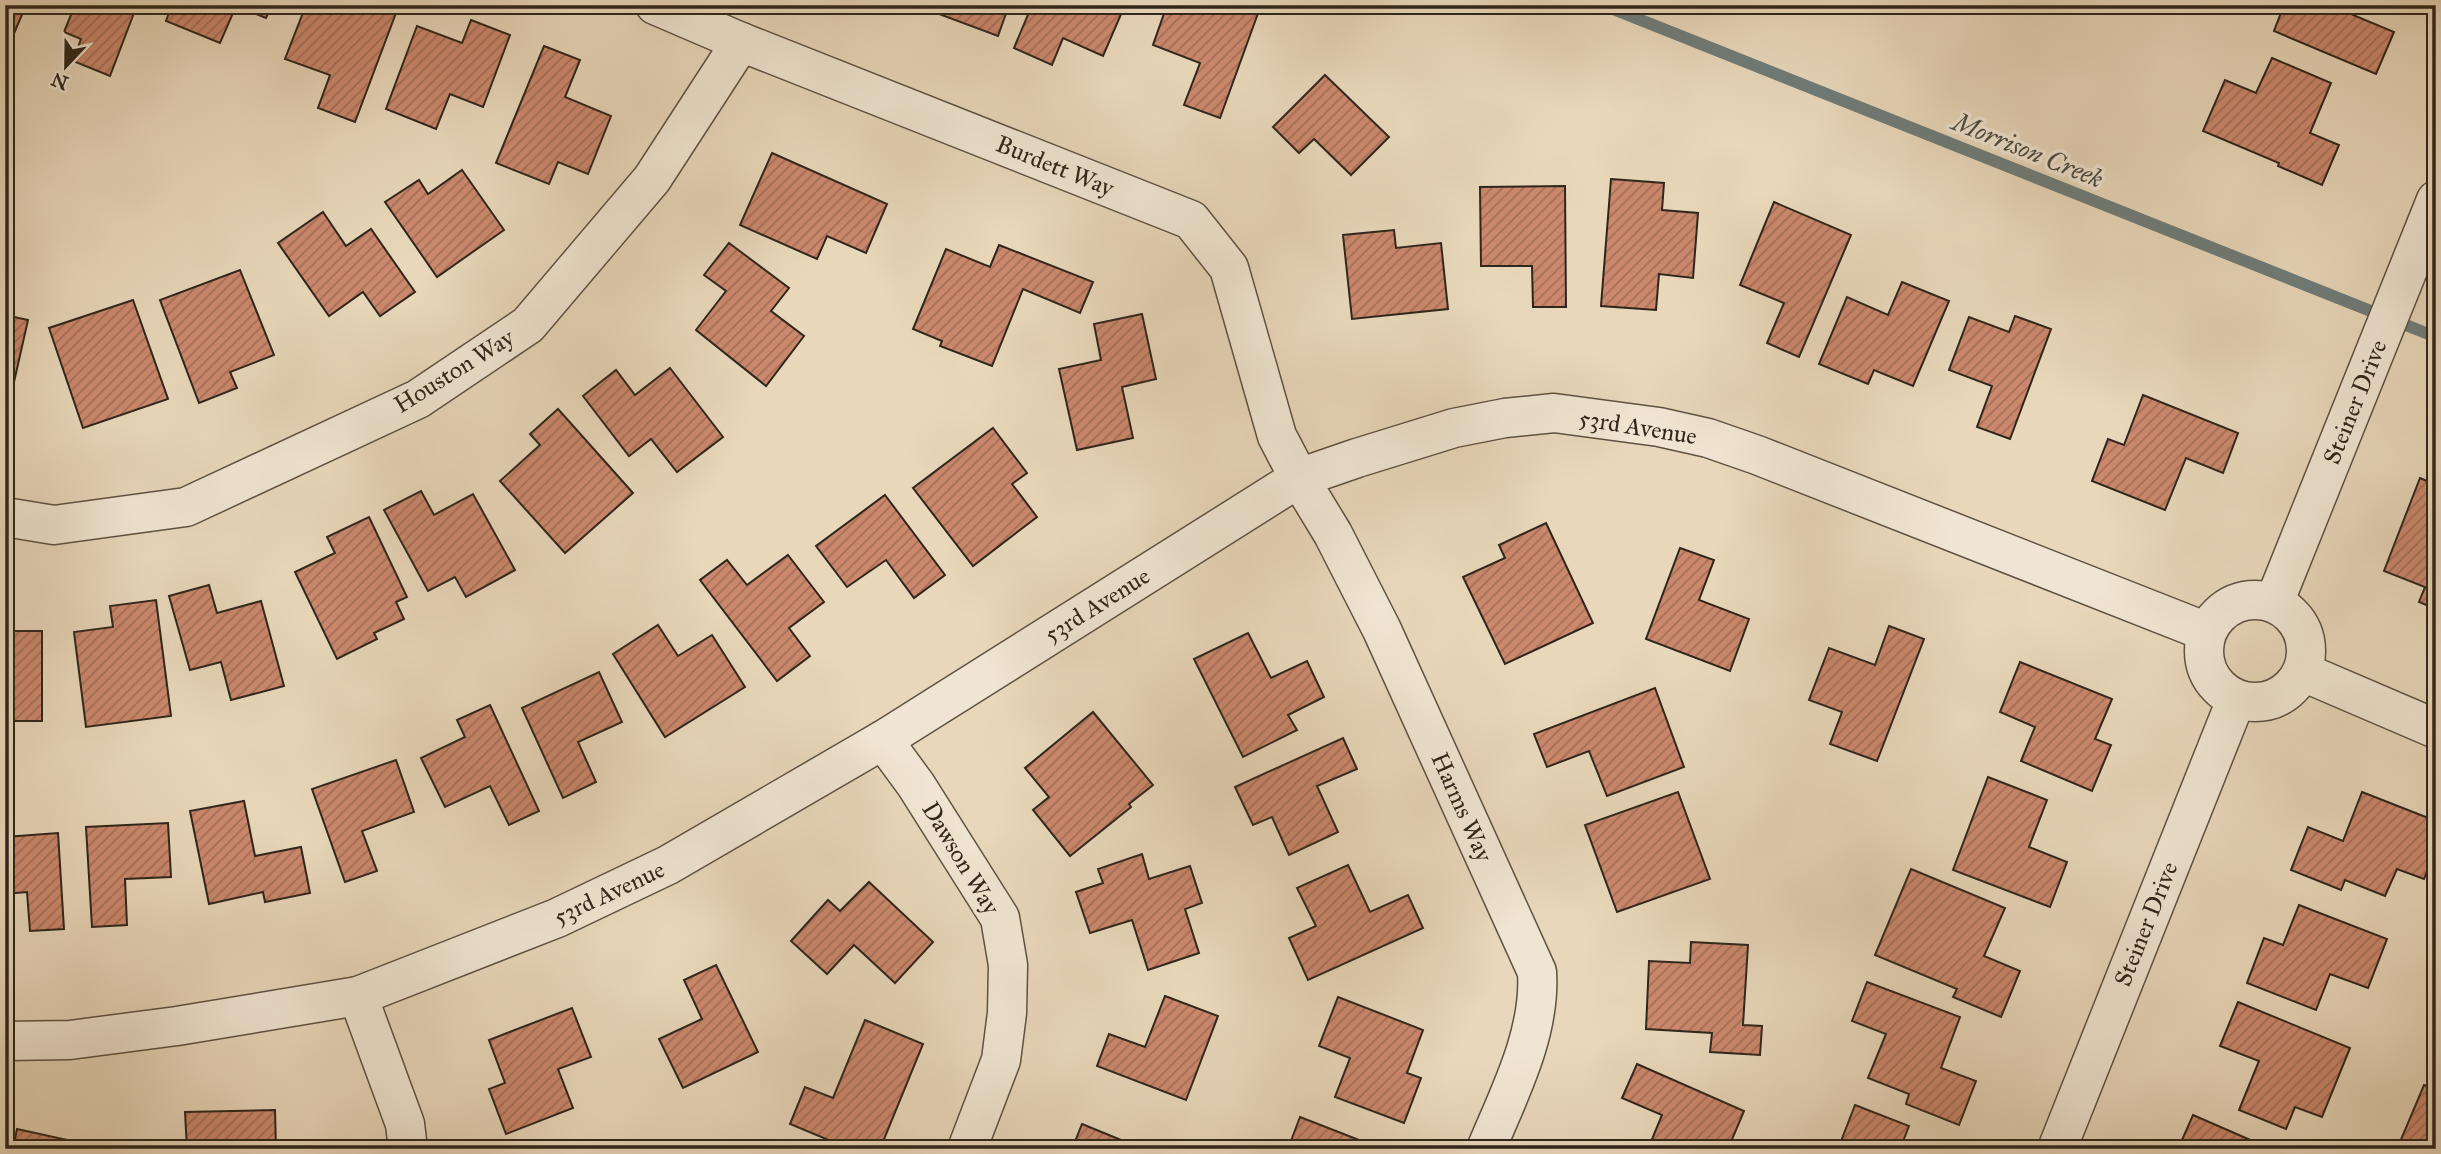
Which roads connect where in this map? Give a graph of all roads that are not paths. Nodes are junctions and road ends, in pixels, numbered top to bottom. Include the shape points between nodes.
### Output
1 (655, 5) edge
2 (741, 42) junction
3 (2436, 200) edge
4 (1299, 478) junction
5 (5, 517) edge
6 (2274, 603) junction
7 (2207, 632) junction
8 (2303, 672) junction
9 (2236, 699) junction
10 (2436, 729) edge
11 (883, 740) junction
12 (358, 996) junction
13 (5, 1041) edge
14 (408, 1149) edge
15 (967, 1149) edge
16 (1486, 1149) edge
17 (2057, 1149) edge

1 - 2 street, Burdett Way
2 - 4 street, Burdett Way via 1191,220 1229,268 1278,436
2 - 5 street, Houston Way via 652,179 528,325 418,399 186,507 54,525
3 - 6 street, Steiner Drive
4 - 7 street, 53rd Avenue via 1454,428 1504,418 1554,413 1659,427 1757,455
4 - 11 street, 53rd Avenue
4 - 16 street, Harms Way via 1382,631 1537,972 1538,995 1530,1034
6 - 7 street via 2248,600 2235,605 2223,611
6 - 8 street via 2296,620 2307,645
7 - 9 street via 2204,659 2215,683
8 - 9 street via 2287,692 2263,703
8 - 10 street
9 - 17 street, Steiner Drive
11 - 12 street, 53rd Avenue via 668,865 557,918
11 - 15 street, Dawson Way via 1000,918 1008,965 1001,1060
12 - 13 street, 53rd Avenue via 71,1040
12 - 14 street via 405,1124

